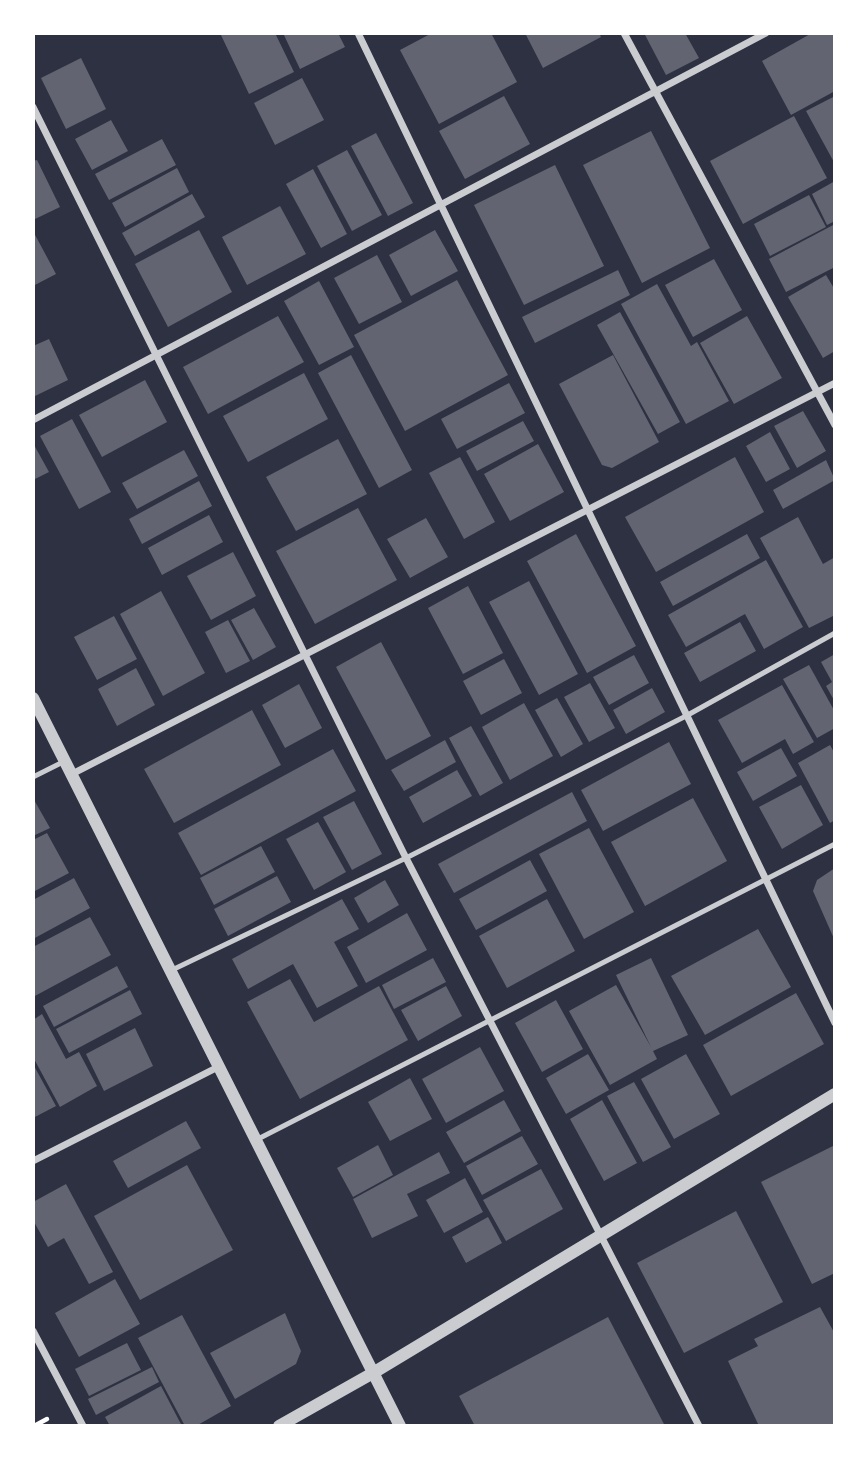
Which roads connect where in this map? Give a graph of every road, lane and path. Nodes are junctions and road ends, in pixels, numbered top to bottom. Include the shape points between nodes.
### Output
1 (358, 33) edge
2 (624, 33) edge
3 (766, 33) edge
4 (655, 92) junction
5 (33, 107) edge
6 (441, 205) junction
7 (156, 356) junction
8 (835, 383) edge
9 (816, 393) junction
10 (33, 420) edge
11 (835, 425) edge
12 (586, 509) junction
13 (835, 633) edge
14 (305, 654) junction
15 (33, 698) edge
16 (686, 716) junction
17 (65, 761) junction
18 (72, 774) junction
19 (33, 777) edge
20 (835, 844) edge
21 (406, 858) junction
22 (765, 879) junction
23 (172, 970) junction
24 (490, 1018) junction
25 (835, 1023) edge
26 (220, 1065) junction
27 (835, 1094) edge
28 (256, 1140) junction
29 (33, 1161) edge
30 (601, 1232) junction
31 (33, 1331) edge
32 (373, 1373) junction
33 (83, 1426) edge
34 (279, 1426) edge
35 (400, 1426) edge
36 (699, 1426) edge

1 - 6 street
2 - 4 street
3 - 4 street
4 - 6 street
4 - 9 street
5 - 7 street
6 - 7 street
6 - 12 street
7 - 10 street
7 - 14 street
8 - 9 street
9 - 11 street
9 - 12 street
12 - 14 street
12 - 16 street
13 - 16 lane
14 - 18 street
14 - 21 street
15 - 17 street
16 - 21 lane
16 - 22 street
17 - 18 street
17 - 19 lane
18 - 23 street
20 - 22 lane
21 - 23 lane
21 - 24 street
22 - 24 lane
22 - 25 street
23 - 26 street
24 - 28 lane
24 - 30 street
26 - 28 street
26 - 29 street
27 - 30 street
28 - 32 street
30 - 32 street
30 - 36 street
31 - 33 street
32 - 34 street
32 - 35 street

